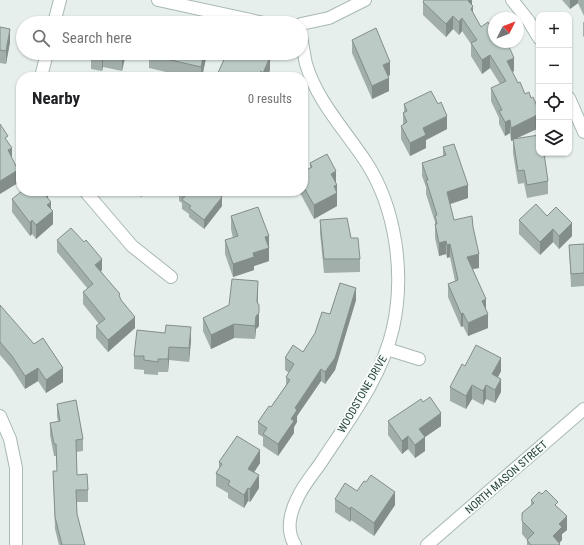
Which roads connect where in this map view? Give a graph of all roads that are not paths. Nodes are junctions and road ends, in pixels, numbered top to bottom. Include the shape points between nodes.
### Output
1 (60, 0) edge
2 (158, 0) edge
3 (365, 0) edge
4 (512, 0) edge
5 (56, 16) edge
6 (232, 16) edge
7 (308, 22) edge
8 (536, 33) edge
9 (45, 60) edge
10 (305, 60) edge
11 (42, 72) edge
12 (572, 105) edge
13 (584, 132) edge
14 (89, 196) edge
15 (171, 277) dead end
16 (387, 349) junction
17 (420, 359) dead end
18 (584, 409) edge
19 (0, 416) edge
20 (16, 545) edge
21 (295, 545) edge
22 (427, 545) edge

1 - 5 street
2 - 6 street
3 - 7 street via 329,18
4 - 8 street
9 - 11 street
10 - 16 street, WOODSTONE DRIVE via 317,89 334,118 366,162 388,212 397,265 398,288 393,328
12 - 13 street
14 - 15 street via 132,246
16 - 17 street
16 - 21 street, WOODSTONE DRIVE via 351,417 298,497 290,523
18 - 22 street, NORTH MASON STREET
19 - 20 street via 10,439 16,468

